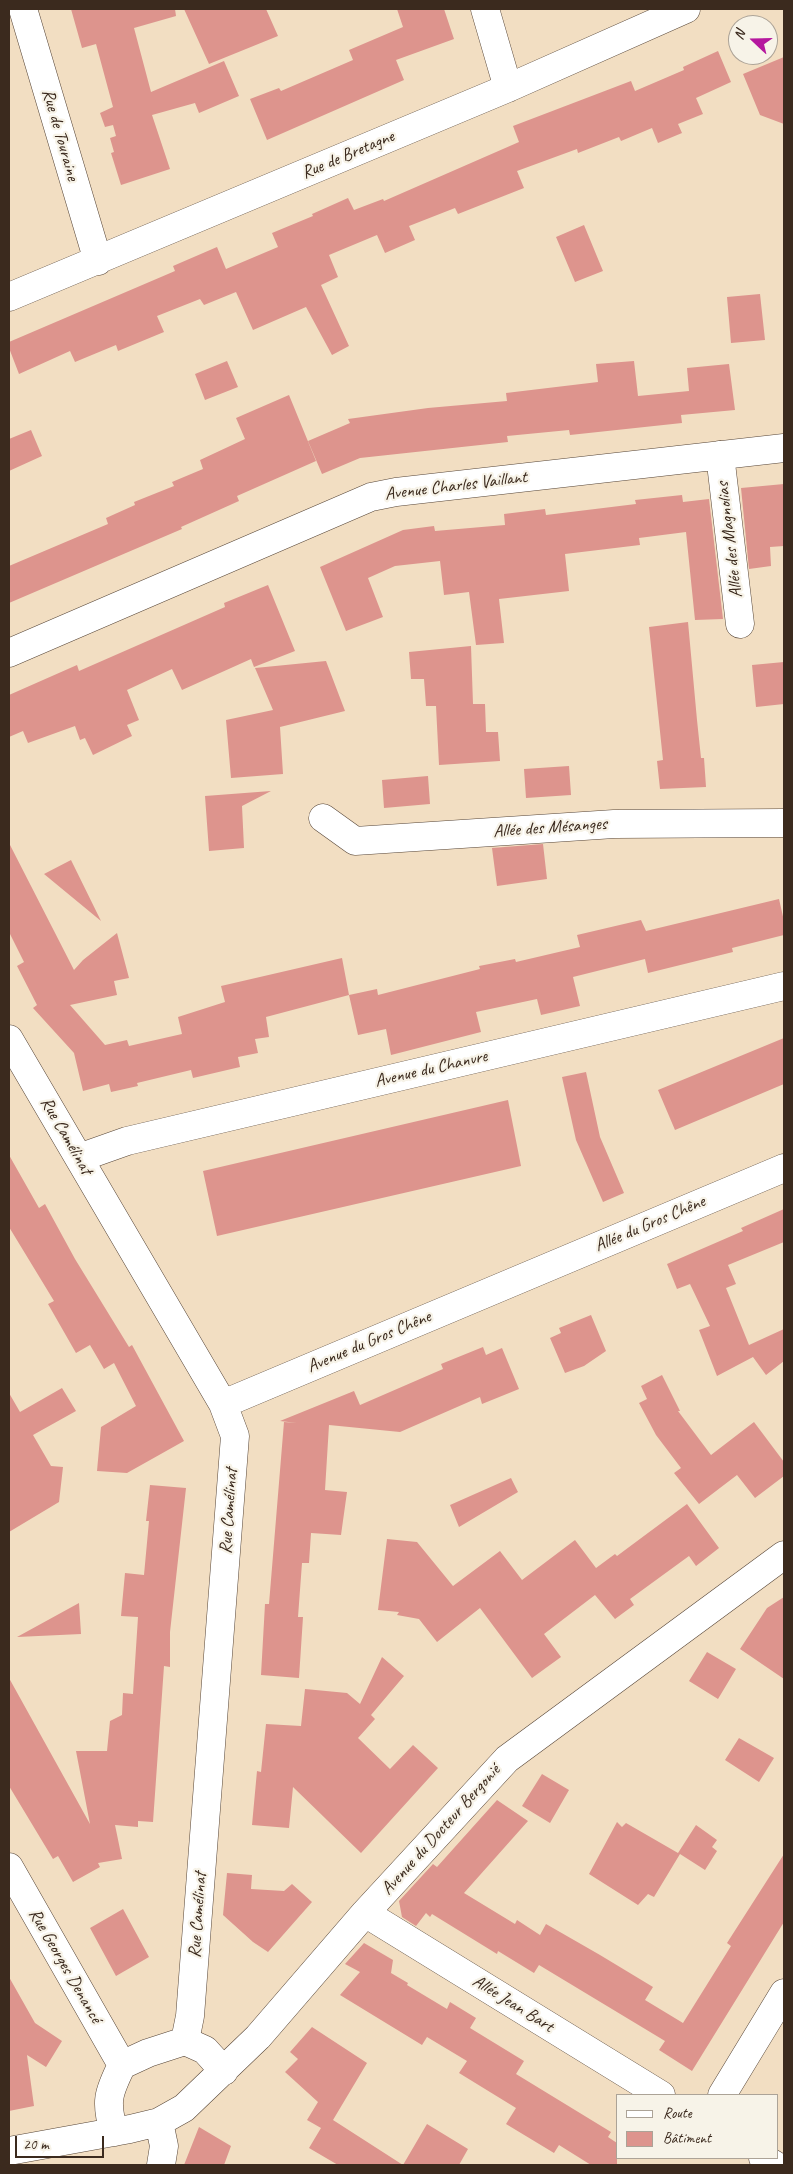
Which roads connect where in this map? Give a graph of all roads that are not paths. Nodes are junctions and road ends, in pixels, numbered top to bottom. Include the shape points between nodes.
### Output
1 (23, 9) edge
2 (485, 9) edge
3 (686, 9) edge
4 (508, 88) junction
5 (98, 261) junction
6 (9, 297) edge
7 (784, 448) edge
8 (720, 455) junction
9 (740, 624) dead end
10 (9, 653) edge
11 (323, 818) dead end
12 (784, 823) edge
13 (784, 986) edge
14 (9, 1039) edge
15 (79, 1158) junction
16 (784, 1168) edge
17 (515, 1280) joint
18 (223, 1404) junction
19 (784, 1555) edge
20 (9, 1867) edge
21 (365, 1913) junction
22 (784, 1993) edge
23 (185, 2041) junction
24 (122, 2065) junction
25 (224, 2071) junction
26 (659, 2094) edge
27 (723, 2094) edge
28 (159, 2122) junction
29 (114, 2132) junction
30 (9, 2151) edge
31 (161, 2165) edge

1 - 5 street, Rue de Touraine
2 - 4 street
3 - 4 street, Rue de Bretagne
4 - 5 street, Rue de Bretagne
5 - 6 street, Rue de Bretagne
7 - 8 street, Avenue Charles Vaillant
8 - 9 street, Allée des Magnolias
8 - 10 street, Avenue Charles Vaillant via 371,497
11 - 12 street, Allée des Mésanges via 355,842 614,824
13 - 15 street, Avenue du Chanvre via 136,1138
14 - 15 street, Rue Camélinat
15 - 18 street, Rue Camélinat
16 - 17 street, Allée du Gros Chêne
17 - 18 street, Avenue du Gros Chêne
18 - 23 street, Rue Camélinat via 235,1436 190,2016
19 - 21 street, Avenue du Docteur Bergonié via 506,1759
20 - 24 street, Rue Georges Denancé
21 - 25 street, Avenue du Docteur Bergonié
21 - 26 street, Allée Jean Bart
22 - 27 street
23 - 24 street
23 - 25 street via 205,2050
24 - 29 street via 111,2088 108,2112
25 - 28 street, Avenue du Docteur Bergonié via 184,2108
28 - 29 street, Avenue du Docteur Bergonié
28 - 31 street via 164,2146
29 - 30 street, Avenue du Docteur Bergonié

